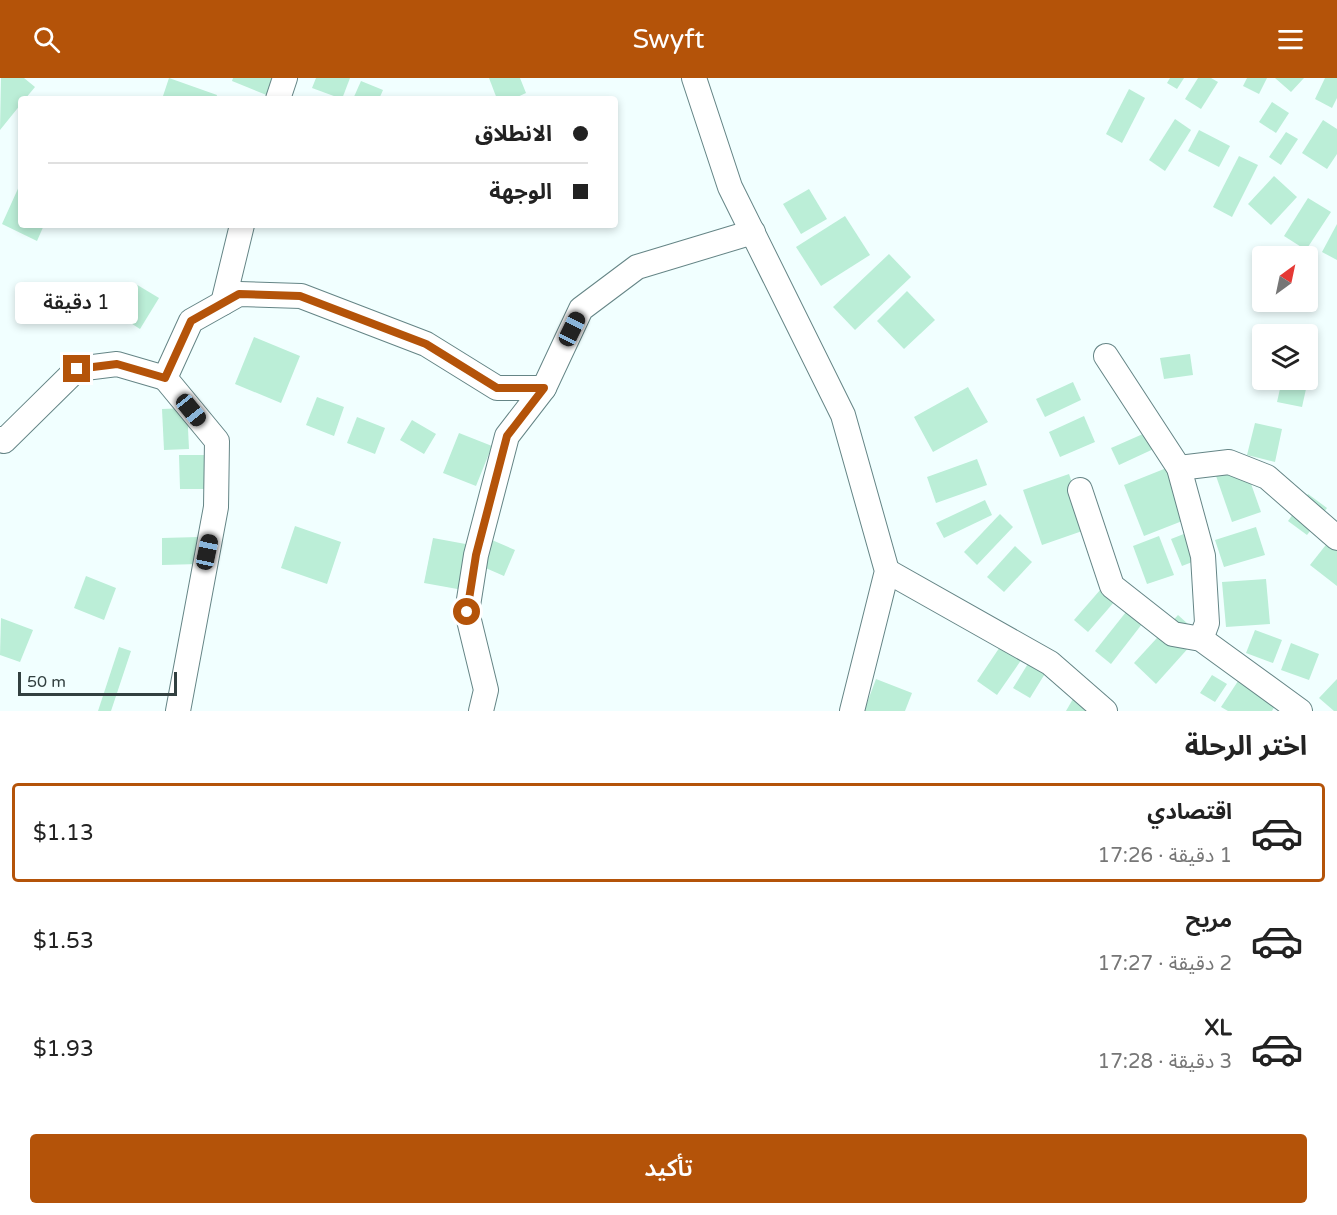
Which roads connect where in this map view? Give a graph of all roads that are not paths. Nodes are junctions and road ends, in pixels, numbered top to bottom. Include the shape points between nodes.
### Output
1 (285, 78) edge
2 (694, 78) edge
3 (279, 96) edge
4 (241, 228) edge
5 (753, 232) junction
6 (223, 303) junction
7 (1106, 356) dead end
8 (165, 378) junction
9 (544, 388) junction
10 (0, 439) edge
11 (1179, 468) junction
12 (1080, 490) dead end
13 (1337, 538) edge
14 (887, 571) junction
15 (1201, 639) junction
16 (178, 711) edge
17 (481, 711) edge
18 (852, 711) edge
19 (1105, 711) edge
20 (1300, 711) edge

1 - 3 street
2 - 5 street via 730,187
4 - 6 street
5 - 9 street via 637,267 581,309
5 - 14 street via 843,414
6 - 8 street via 191,321
6 - 9 street via 239,294 300,296 426,344 497,388
7 - 11 street
8 - 10 street via 117,364 77,369 4,441
8 - 16 street via 217,441 216,507
9 - 17 street via 507,436 476,555 467,612 486,690
11 - 13 street via 1229,462 1267,477
11 - 15 street via 1203,556 1207,623
12 - 15 street via 1112,586 1173,634
14 - 18 street
14 - 19 street via 1050,663
15 - 20 street

